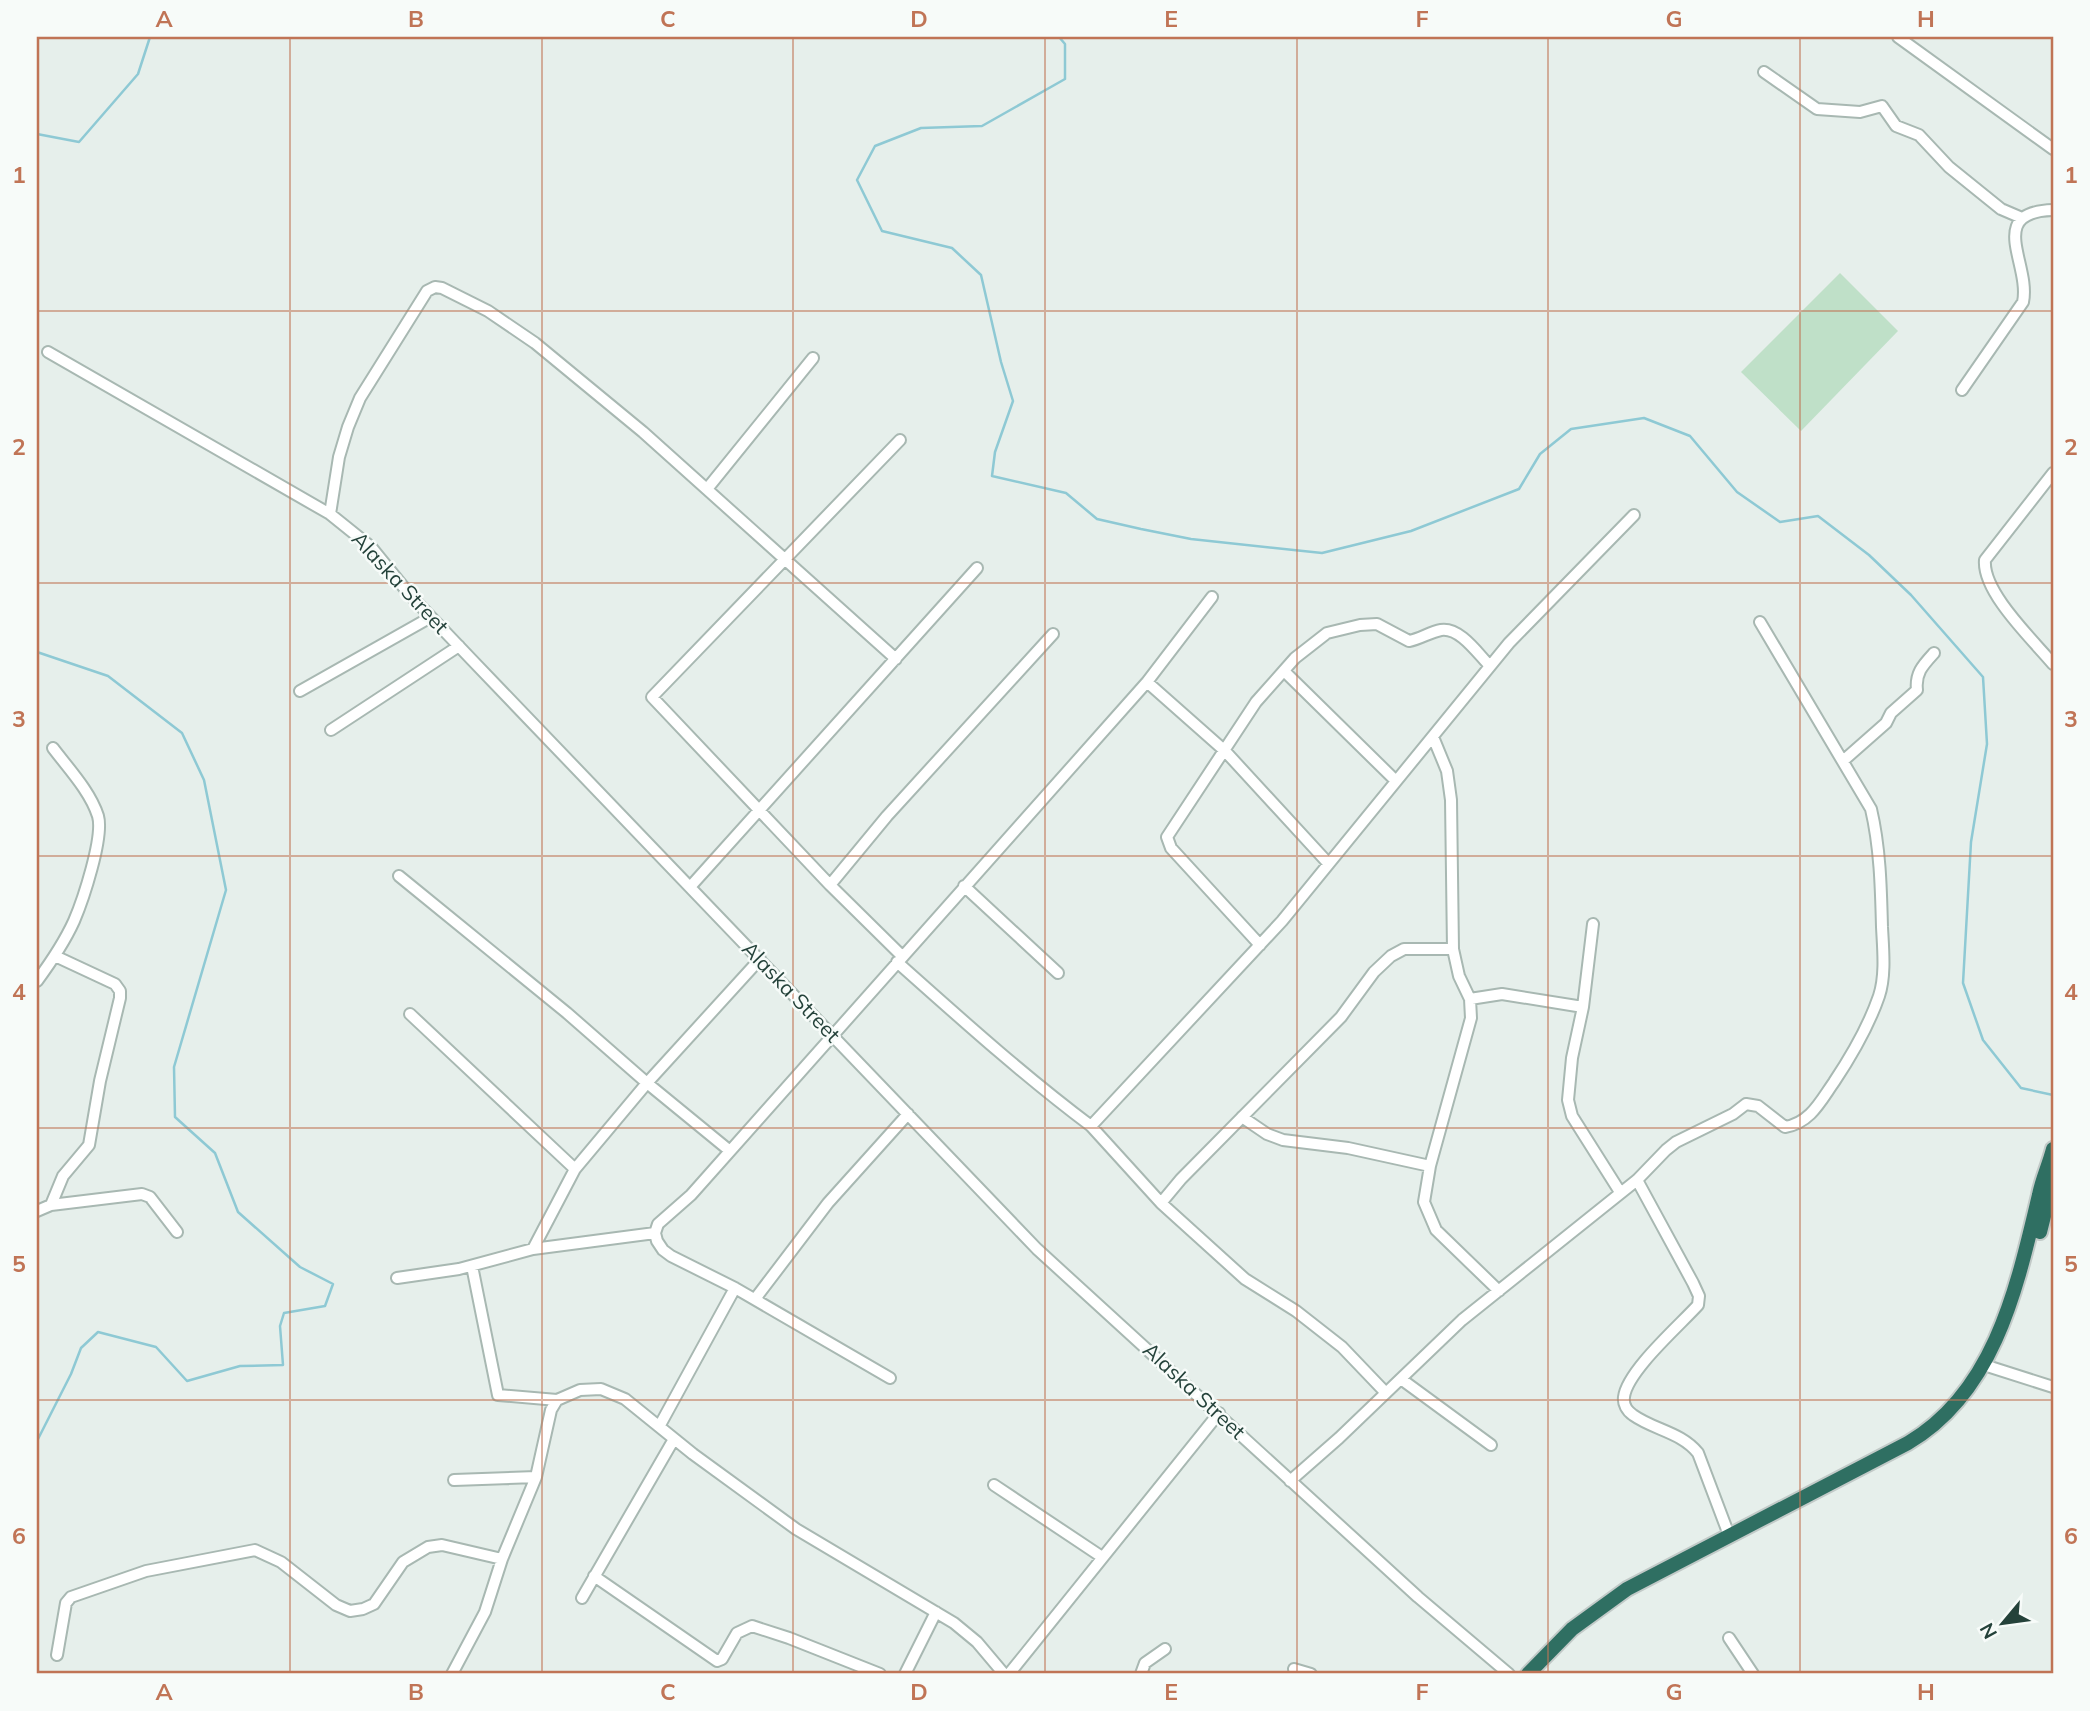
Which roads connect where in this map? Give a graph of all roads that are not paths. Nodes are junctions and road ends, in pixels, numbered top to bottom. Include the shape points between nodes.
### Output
1 (1898, 37) edge
2 (1764, 72) dead end
3 (2053, 149) edge
4 (2053, 210) edge
5 (2022, 218) junction
6 (48, 352) dead end
7 (813, 358) dead end
8 (1962, 390) dead end
9 (900, 440) dead end
10 (2053, 473) edge
11 (707, 489) junction
12 (330, 514) junction
13 (1634, 515) dead end
14 (783, 559) junction
15 (977, 568) dead end
16 (1212, 597) dead end
17 (431, 617) junction
18 (1760, 622) dead end
19 (1053, 634) dead end
20 (459, 646) junction
21 (1934, 653) dead end
22 (896, 659) junction
23 (2053, 664) edge
24 (1490, 666) junction
25 (1284, 671) junction
26 (1147, 682) junction
27 (300, 691) dead end
28 (331, 730) dead end
29 (1433, 737) junction
30 (53, 748) dead end
31 (1225, 751) junction
32 (1844, 760) junction
33 (1396, 781) junction
34 (761, 810) junction
35 (1328, 863) junction
36 (399, 876) dead end
37 (831, 886) junction
38 (964, 886) junction
39 (690, 887) junction
40 (1593, 924) dead end
41 (1260, 945) junction
42 (1453, 949) junction
43 (55, 956) junction
44 (760, 959) junction
45 (900, 959) junction
46 (1058, 973) dead end
47 (37, 981) edge
48 (1470, 999) junction
49 (1583, 1007) junction
50 (410, 1014) dead end
51 (832, 1035) junction
52 (647, 1083) junction
53 (908, 1114) junction
54 (1242, 1117) junction
55 (1091, 1126) junction
56 (2053, 1149) edge
57 (730, 1151) junction
58 (1430, 1166) junction
59 (575, 1169) junction
60 (1637, 1180) junction
61 (1620, 1192) junction
62 (1161, 1203) junction
63 (51, 1205) junction
64 (37, 1211) edge
65 (177, 1232) dead end
66 (655, 1233) junction
67 (533, 1249) junction
68 (472, 1266) junction
69 (397, 1278) dead end
70 (736, 1288) junction
71 (1499, 1291) junction
72 (755, 1299) junction
73 (1989, 1366) junction
74 (890, 1378) dead end
75 (1401, 1379) junction
76 (2053, 1387) edge
77 (1386, 1393) junction
78 (557, 1400) junction
79 (1219, 1413) junction
80 (660, 1426) junction
81 (674, 1439) junction
82 (1491, 1445) dead end
83 (536, 1477) junction
84 (454, 1480) dead end
85 (1290, 1481) junction
86 (994, 1485) dead end
87 (1808, 1500) junction
88 (1729, 1535) junction
89 (1102, 1558) junction
90 (502, 1559) junction
91 (594, 1576) junction
92 (582, 1598) dead end
93 (936, 1612) junction
94 (1729, 1638) dead end
95 (1165, 1649) dead end
96 (57, 1655) dead end
97 (1294, 1669) dead end
98 (452, 1674) edge
99 (880, 1674) edge
100 (905, 1674) edge
101 (1007, 1674) edge
102 (1140, 1674) edge
103 (1311, 1674) edge
104 (1509, 1674) edge
105 (1528, 1674) edge
106 (1540, 1674) edge
107 (1753, 1674) edge

1 - 3 street
2 - 5 street via 1817,109 1860,112 1882,106 1896,126 1919,135 1949,167 2001,209
4 - 5 street
5 - 8 street via 2014,237 2026,290 2023,302
6 - 12 street, Alaska Street
7 - 11 street
9 - 14 street
10 - 23 street via 1985,560 1984,568 2015,620
11 - 12 street via 536,343 488,311 435,287 427,290 416,306 360,398 342,447
11 - 14 street
12 - 17 street, Alaska Street via 371,547
13 - 24 street
14 - 22 street
14 - 34 street via 652,697
15 - 22 street
16 - 26 street
17 - 20 street, Alaska Street
17 - 27 street
18 - 32 street
19 - 37 street via 887,816
20 - 28 street
20 - 39 street, Alaska Street
21 - 32 street via 1921,668 1917,690
22 - 34 street
24 - 25 street via 1465,640 1447,630 1409,641 1377,624 1327,633
24 - 29 street
25 - 31 street via 1256,702
25 - 33 street
26 - 31 street
26 - 38 street
29 - 33 street
29 - 42 street via 1447,771 1451,800
30 - 43 street via 86,792 99,829 74,920
31 - 35 street
31 - 41 street via 1167,837 1168,843
32 - 60 street via 1871,809 1880,874 1880,994 1858,1046 1812,1114 1796,1125 1785,1128 1758,1106 1746,1104 1676,1142
33 - 35 street
34 - 37 street
34 - 39 street
35 - 41 street
36 - 52 street
37 - 45 street
38 - 45 street
38 - 46 street
39 - 44 street, Alaska Street
40 - 49 street
41 - 55 street
42 - 48 street via 1458,976
42 - 54 street via 1404,949 1391,956 1341,1017
43 - 47 street
43 - 63 street via 115,984 120,998 89,1145 63,1176
44 - 51 street, Alaska Street
44 - 52 street
45 - 51 street
45 - 55 street via 954,1015
48 - 49 street via 1502,994
48 - 58 street via 1468,1035
49 - 61 street via 1568,1100 1572,1116
50 - 59 street
51 - 53 street, Alaska Street
51 - 57 street
52 - 57 street
52 - 59 street
53 - 72 street via 828,1203
53 - 79 street, Alaska Street via 1037,1249
54 - 58 street via 1283,1140
54 - 62 street
55 - 62 street
56 - 73 highway via 2023,1266
57 - 66 street
58 - 71 street via 1424,1202 1436,1230
59 - 67 street
60 - 61 street
60 - 88 street via 1699,1296 1698,1305 1635,1371 1624,1402 1633,1415 1689,1442 1698,1453
61 - 71 street
62 - 77 street via 1245,1279 1342,1347
63 - 64 street
63 - 65 street via 142,1194 150,1197
66 - 67 street
66 - 70 street via 671,1256
67 - 68 street
68 - 69 street
68 - 78 street via 498,1395
70 - 72 street
70 - 80 street
71 - 75 street
72 - 74 street
73 - 76 street
73 - 87 highway via 1928,1431
75 - 77 street
75 - 82 street
77 - 85 street
78 - 80 street via 580,1390 601,1389 625,1399
78 - 83 street
79 - 85 street, Alaska Street
79 - 89 street
80 - 81 street
81 - 91 street
81 - 93 street via 796,1529
83 - 84 street
83 - 90 street
85 - 104 street, Alaska Street
86 - 89 street
87 - 88 highway
87 - 106 highway via 1632,1597 1578,1636
88 - 105 highway via 1598,1609
89 - 101 street
90 - 96 street via 442,1545 428,1547 403,1562 374,1604 350,1611 281,1562 255,1550 146,1571 71,1597
90 - 98 street via 485,1612
91 - 92 street
91 - 99 street via 717,1661 737,1633 752,1626
93 - 100 street
93 - 101 street via 972,1637
94 - 107 street
95 - 102 street via 1145,1663
97 - 103 street

